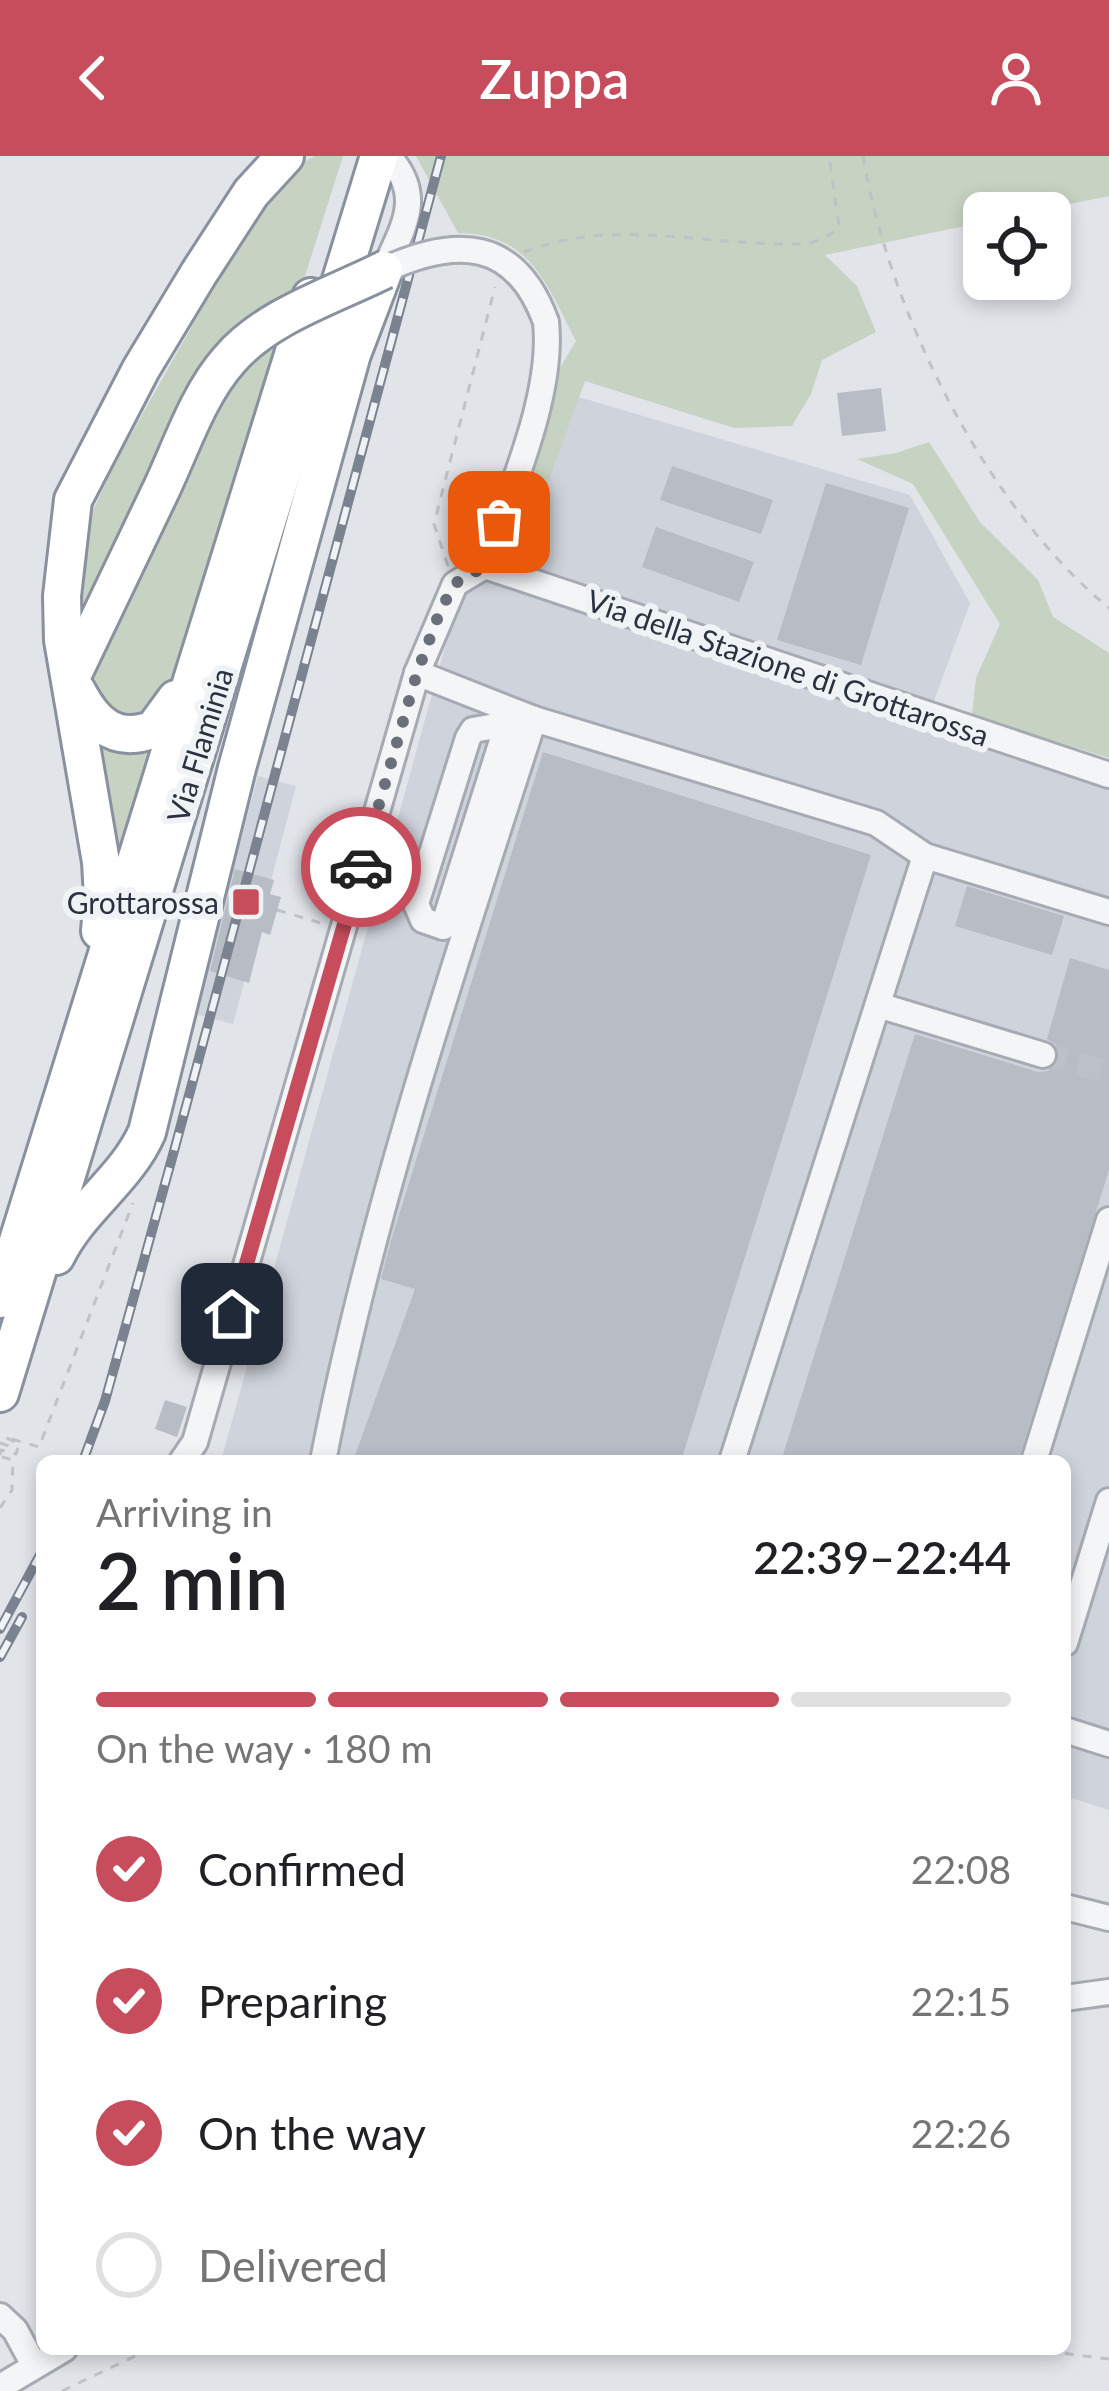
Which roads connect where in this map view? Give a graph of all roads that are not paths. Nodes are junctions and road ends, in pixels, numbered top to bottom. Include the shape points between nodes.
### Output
1 (285, 156) edge
2 (353, 156) edge
3 (383, 156) edge
4 (384, 270) junction
5 (485, 566) junction
6 (194, 664) junction
7 (417, 673) junction
8 (71, 678) junction
9 (535, 719) junction
10 (1109, 775) edge
11 (925, 856) junction
12 (1109, 912) edge
13 (878, 1005) junction
14 (93, 1046) junction
15 (1043, 1054) tunnel mouth
16 (154, 1100) junction
17 (1109, 1220) edge
18 (3, 1283) edge
19 (17, 1334) junction
20 (0, 1393) edge
21 (186, 1455) edge
22 (324, 1455) edge
23 (734, 1455) edge
24 (1036, 1455) edge
25 (1109, 1501) edge
26 (1071, 1623) edge
27 (1071, 1732) edge
28 (1109, 1744) edge
29 (1071, 1908) edge
30 (1109, 1918) edge
31 (1109, 1992) edge
32 (1071, 1997) edge
33 (0, 2316) edge
34 (53, 2355) edge
35 (34, 2365) junction
36 (0, 2387) edge

1 - 8 highway via 199,273 73,500 62,596
2 - 6 highway, Via Flaminia
3 - 4 street via 410,192
3 - 14 highway, Via Flaminia
4 - 5 street, bridge via 441,248 488,254 524,278 546,322 542,392
4 - 8 highway, bridge via 277,323 232,356
4 - 16 highway via 362,322 265,669
5 - 7 street via 454,584
5 - 10 street, Via della Stazione di Grottarossa
6 - 8 highway via 160,724 138,735 120,735 94,719
6 - 14 highway, Via Flaminia
7 - 9 street
7 - 21 street
8 - 14 highway via 104,897
9 - 9 street via 502,741 443,927 423,920 416,904 468,738 473,730
9 - 11 street via 876,823
9 - 22 street via 364,1274
11 - 12 street
11 - 13 street
13 - 15 street
13 - 23 street
14 - 16 highway via 101,1128 134,1132
14 - 18 highway, Via Flaminia
14 - 19 highway, Via Flaminia
16 - 19 highway via 143,1141 71,1227
17 - 24 street
19 - 20 highway
25 - 26 street
27 - 28 street
29 - 30 street
31 - 32 street
33 - 35 street
34 - 35 street
35 - 36 street

